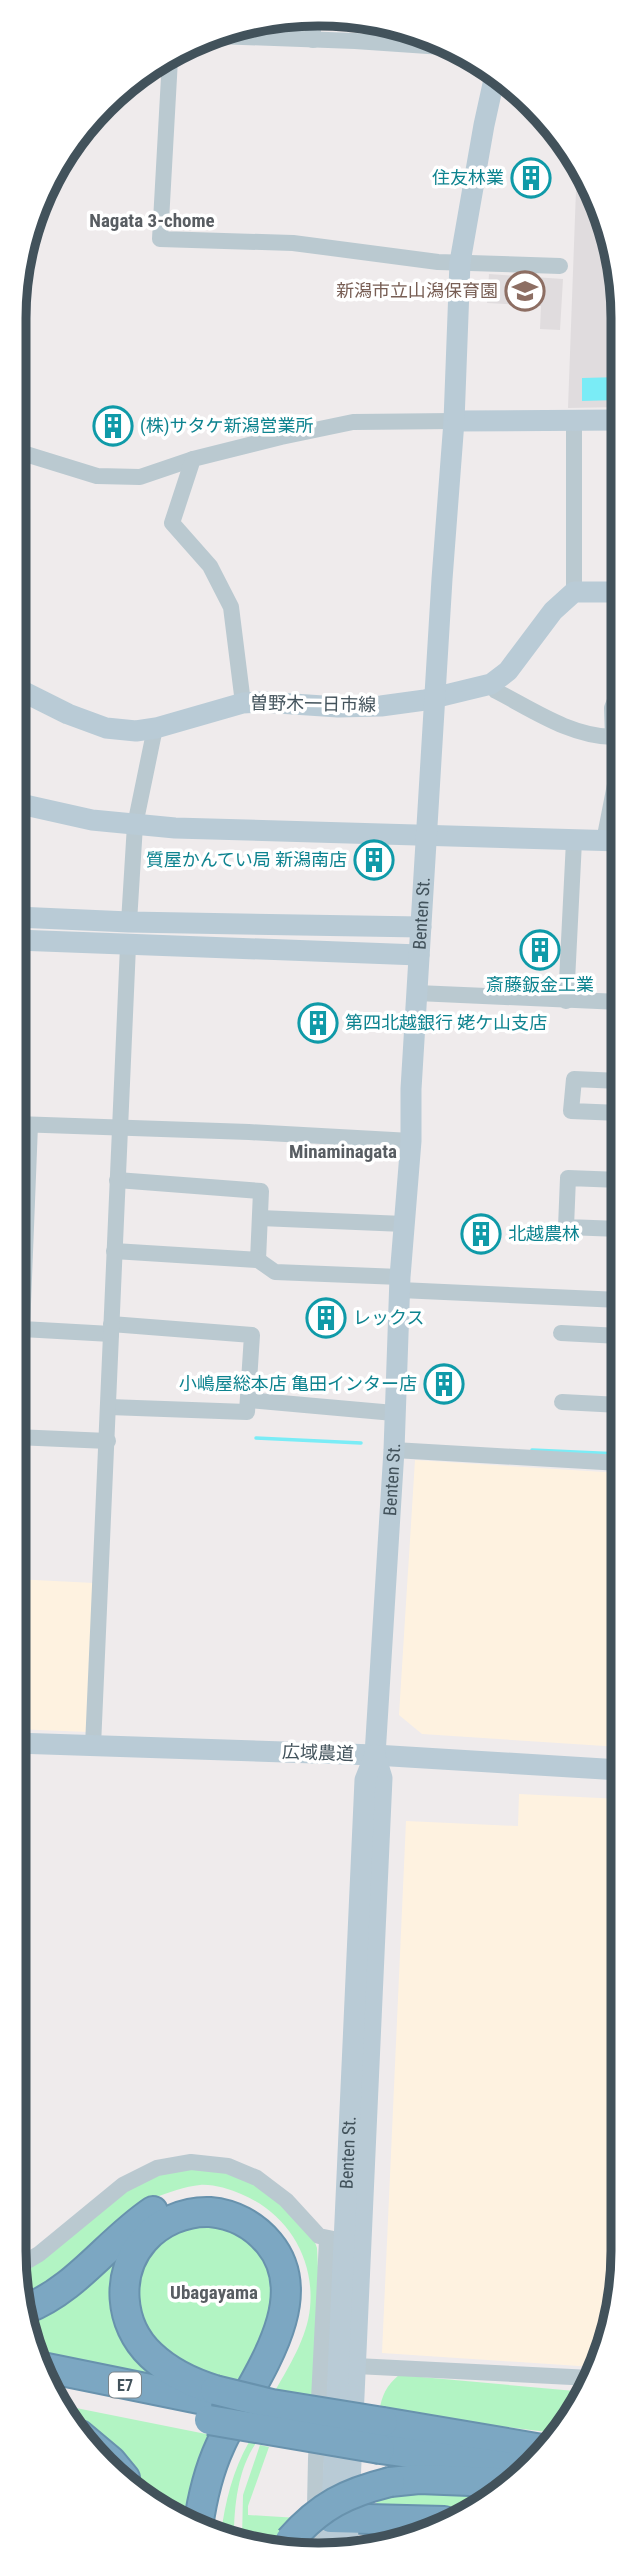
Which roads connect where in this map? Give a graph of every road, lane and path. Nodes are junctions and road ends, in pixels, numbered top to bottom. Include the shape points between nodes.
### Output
1 (313, 26) edge
2 (240, 37) edge
3 (313, 40) junction
4 (425, 46) edge
5 (170, 67) edge
6 (493, 85) edge
7 (460, 262) junction
8 (560, 266) dead end
9 (574, 420) junction
10 (611, 420) edge
11 (454, 421) junction
12 (26, 453) edge
13 (193, 459) junction
14 (574, 592) junction
15 (611, 592) edge
16 (491, 684) junction
17 (26, 693) edge
18 (436, 697) junction
19 (243, 703) junction
20 (155, 728) junction
21 (611, 740) edge
22 (26, 805) edge
23 (135, 825) junction
24 (428, 835) junction
25 (573, 841) junction
26 (611, 841) edge
27 (26, 917) edge
28 (129, 922) junction
29 (421, 927) junction
30 (26, 941) edge
31 (128, 946) junction
32 (419, 955) junction
33 (417, 993) junction
34 (566, 1001) junction
35 (611, 1002) edge
36 (611, 1081) edge
37 (611, 1113) edge
38 (26, 1125) edge
39 (121, 1128) junction
40 (411, 1141) junction
41 (117, 1180) junction
42 (611, 1180) edge
43 (260, 1218) junction
44 (404, 1224) junction
45 (611, 1229) edge
46 (114, 1251) junction
47 (258, 1260) junction
48 (400, 1283) junction
49 (611, 1299) edge
50 (26, 1329) edge
51 (111, 1329) junction
52 (561, 1333) dead end
53 (611, 1336) edge
54 (248, 1400) junction
55 (562, 1402) dead end
56 (611, 1405) edge
57 (109, 1406) junction
58 (394, 1413) junction
59 (26, 1437) edge
60 (108, 1441) junction
61 (394, 1450) junction
62 (611, 1462) edge
63 (26, 1743) edge
64 (93, 1746) junction
65 (375, 1755) junction
66 (611, 1769) edge
67 (335, 2241) junction
68 (27, 2262) edge
69 (32, 2306) edge
70 (356, 2366) junction
71 (52, 2370) edge
72 (582, 2378) edge
73 (61, 2390) edge
74 (212, 2404) junction
75 (382, 2433) junction
76 (532, 2449) edge
77 (515, 2467) edge
78 (496, 2482) edge
79 (200, 2518) edge
80 (340, 2518) junction
81 (431, 2521) edge
82 (213, 2523) edge
83 (345, 2541) edge
84 (297, 2542) edge
85 (299, 2542) edge
86 (333, 2542) edge

1 - 3 street
2 - 3 street
3 - 4 street
5 - 7 street via 160,239 293,243
6 - 7 street, Benten St.
7 - 8 street
7 - 11 street, Benten St.
9 - 10 street
9 - 11 street
9 - 14 street
11 - 13 street via 353,422
11 - 18 street, Benten St.
12 - 13 street via 97,477 140,477
13 - 19 street via 172,523 210,566 231,607
14 - 15 street
14 - 16 street via 553,611 508,671
16 - 18 street, 曽野木一日市線
16 - 21 street via 496,691 567,728
17 - 20 street, 曽野木一日市線 via 106,728
18 - 19 street, 曽野木一日市線 via 381,706
18 - 24 street, Benten St.
19 - 20 street, 曽野木一日市線
20 - 23 street
22 - 23 street
23 - 24 street
23 - 28 street
24 - 25 street
24 - 29 street, Benten St.
25 - 26 street
25 - 34 street
27 - 28 street
28 - 29 street
29 - 32 street, Benten St.
30 - 31 street
31 - 32 street
31 - 39 street
32 - 33 street, Benten St.
33 - 34 street
33 - 40 street, Benten St.
34 - 35 street
36 - 37 street via 573,1079 571,1111
38 - 39 street
39 - 40 street
39 - 41 street
40 - 44 street, Benten St.
41 - 43 street via 261,1191
41 - 46 street
42 - 45 street via 568,1178 566,1227
43 - 44 street
43 - 47 street
44 - 48 street, Benten St.
46 - 47 street
46 - 51 street
47 - 48 street via 275,1272
48 - 49 street
48 - 58 street, Benten St.
50 - 51 street
51 - 54 street via 252,1335
51 - 57 street
52 - 53 street
54 - 57 street via 247,1412
54 - 58 street
55 - 56 street
57 - 60 street
58 - 61 street, Benten St.
59 - 60 street
60 - 64 street
61 - 62 street
61 - 65 street, Benten St.
63 - 64 street, 広域農道
64 - 65 street, 広域農道
65 - 66 street, 広域農道
65 - 67 street, Benten St. via 365,1780
65 - 70 street, Benten St. via 382,1778
67 - 68 street via 312,2230 286,2200 257,2178 228,2166 191,2162 157,2168 122,2185
67 - 80 street, Benten St.
67 - 84 street via 316,2459
69 - 82 highway via 61,2290 138,2221 177,2200 197,2197 234,2202 260,2214 276,2230 289,2248 299,2276 297,2320 286,2351 232,2452 218,2490
70 - 72 street
70 - 80 street, Benten St.
71 - 74 highway, E7
73 - 74 highway, E7
74 - 75 highway, bridge via 272,2404
74 - 79 highway via 139,2341 123,2292 131,2260 144,2240 163,2224 193,2213 224,2214 252,2227 274,2249 287,2294 275,2340 211,2468
75 - 76 highway
75 - 77 highway
78 - 85 highway, bridge via 390,2482 325,2507 307,2522
80 - 81 highway
80 - 83 street, Benten St.
80 - 86 street, Benten St.

